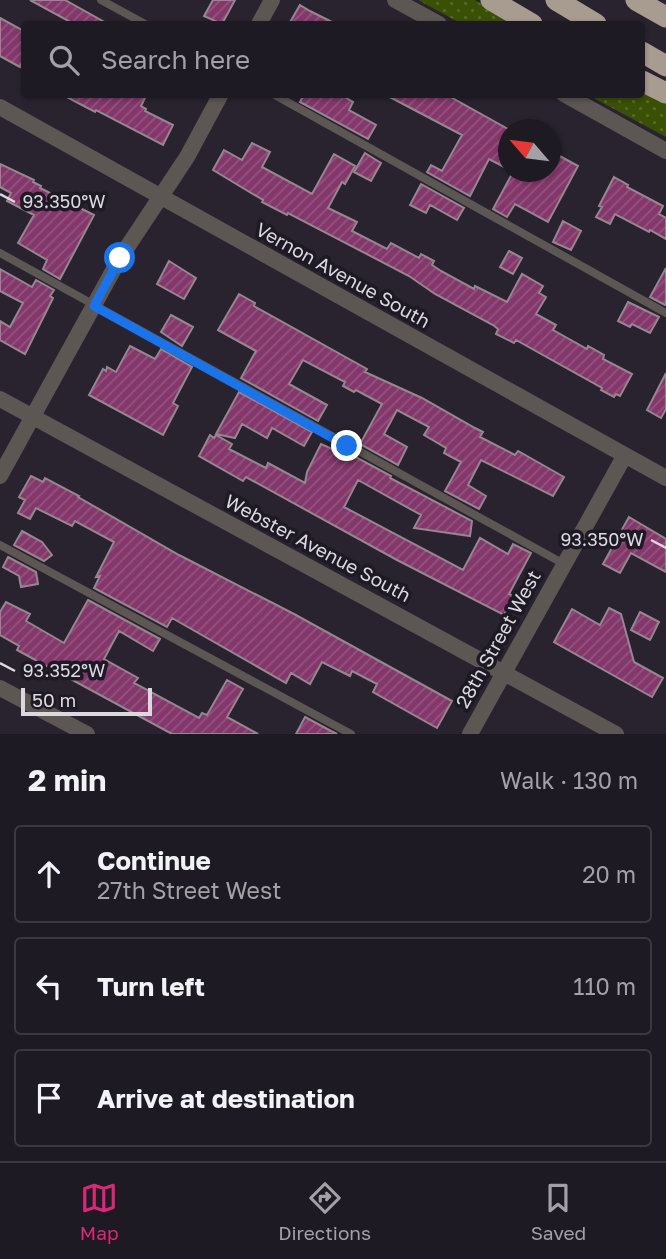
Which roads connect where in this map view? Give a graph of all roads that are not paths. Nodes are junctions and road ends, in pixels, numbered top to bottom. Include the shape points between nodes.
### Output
1 (101, 0) edge
2 (272, 0) edge
3 (396, 0) edge
4 (491, 0) edge
5 (556, 0) edge
6 (636, 0) edge
7 (666, 17) edge
8 (140, 21) edge
9 (261, 21) edge
10 (434, 21) edge
11 (527, 21) edge
12 (591, 21) edge
13 (645, 54) edge
14 (666, 66) edge
15 (645, 82) edge
16 (666, 93) edge
17 (220, 98) edge
18 (280, 98) edge
19 (571, 98) edge
20 (0, 107) edge
21 (666, 151) edge
22 (160, 197) junction
23 (0, 253) edge
24 (94, 306) junction
25 (666, 313) edge
26 (0, 399) edge
27 (33, 417) junction
28 (625, 455) junction
29 (0, 476) edge
30 (666, 478) edge
31 (0, 545) edge
32 (565, 564) junction
33 (504, 673) junction
34 (0, 688) edge
35 (87, 734) edge
36 (351, 734) edge
37 (470, 734) edge
38 (616, 734) edge

1 - 8 lane
2 - 9 street
3 - 10 street
4 - 11 highway
5 - 12 highway
6 - 7 highway
13 - 14 highway
15 - 16 highway
17 - 22 street
18 - 25 lane
19 - 21 street
20 - 22 street, Vernon Avenue South
22 - 24 street
22 - 28 street, Vernon Avenue South
23 - 24 lane
24 - 27 street
24 - 32 lane
26 - 27 street, Webster Avenue South
27 - 29 street
27 - 33 street, Webster Avenue South
28 - 30 street, Vernon Avenue South
28 - 32 street, 28th Street West
31 - 36 lane
32 - 33 street, 28th Street West
33 - 37 street, 28th Street West
33 - 38 street, Webster Avenue South
34 - 35 street

